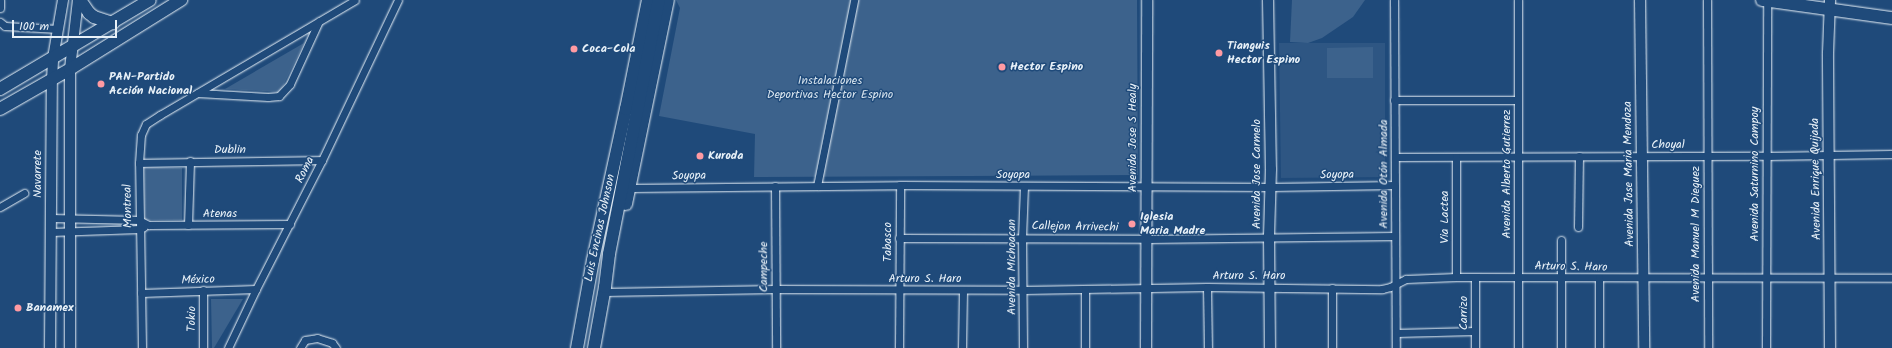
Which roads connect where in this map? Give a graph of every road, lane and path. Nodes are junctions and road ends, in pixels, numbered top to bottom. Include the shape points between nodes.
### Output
1 (0, 0) edge
2 (63, 0) edge
3 (79, 0) edge
4 (150, 0) edge
5 (181, 0) edge
6 (355, 0) edge
7 (398, 0) edge
8 (640, 0) edge
9 (648, 0) edge
10 (659, 0) edge
11 (668, 0) edge
12 (854, 0) edge
13 (1147, 0) edge
14 (1268, 0) edge
15 (1394, 0) edge
16 (1518, 0) edge
17 (1640, 0) edge
18 (1707, 0) edge
19 (1764, 0) edge
20 (1789, 2) edge
21 (1830, 5) edge
22 (0, 8) edge
23 (1892, 18) edge
24 (0, 22) edge
25 (319, 22) junction
26 (113, 23) junction
27 (58, 29) junction
28 (72, 48) junction
29 (53, 58) junction
30 (70, 69) junction
31 (52, 80) junction
32 (0, 89) edge
33 (198, 92) junction
34 (1394, 100) junction
35 (1518, 100) junction
36 (0, 110) edge
37 (1892, 154) edge
38 (1829, 155) junction
39 (1519, 156) junction
40 (1579, 156) junction
41 (1642, 156) junction
42 (1707, 156) junction
43 (1766, 156) junction
44 (1395, 157) junction
45 (1456, 157) junction
46 (322, 160) junction
47 (190, 161) junction
48 (139, 163) junction
49 (70, 179) junction
50 (51, 180) junction
51 (610, 181) junction
52 (900, 185) junction
53 (1395, 185) junction
54 (775, 186) junction
55 (817, 186) junction
56 (1024, 186) junction
57 (1147, 186) junction
58 (1271, 187) junction
59 (626, 190) junction
60 (24, 193) dead end
61 (0, 207) edge
62 (51, 218) junction
63 (70, 219) junction
64 (139, 220) junction
65 (149, 224) junction
66 (290, 224) junction
67 (188, 225) junction
68 (1578, 227) dead end
69 (140, 229) junction
70 (70, 231) junction
71 (51, 232) junction
72 (1269, 236) junction
73 (1395, 236) junction
74 (899, 238) junction
75 (1022, 238) junction
76 (1147, 239) junction
77 (1561, 240) dead end
78 (1456, 277) junction
79 (1475, 277) junction
80 (1518, 277) junction
81 (1561, 278) junction
82 (1599, 278) junction
83 (1707, 278) junction
84 (1765, 278) junction
85 (1830, 278) junction
86 (1892, 278) edge
87 (1643, 279) junction
88 (1396, 285) junction
89 (1208, 287) junction
90 (1269, 287) junction
91 (1147, 288) junction
92 (1332, 288) junction
93 (605, 289) junction
94 (775, 289) junction
95 (203, 290) junction
96 (256, 290) junction
97 (899, 290) junction
98 (963, 290) junction
99 (1022, 290) junction
100 (1085, 290) junction
101 (141, 293) junction
102 (1475, 331) junction
103 (1396, 333) junction
104 (50, 348) edge
105 (70, 348) edge
106 (142, 348) edge
107 (203, 348) edge
108 (228, 348) edge
109 (300, 348) edge
110 (336, 348) edge
111 (576, 348) edge
112 (594, 348) edge
113 (776, 348) edge
114 (899, 348) edge
115 (962, 348) edge
116 (1023, 348) edge
117 (1085, 348) edge
118 (1146, 348) edge
119 (1208, 348) edge
120 (1270, 348) edge
121 (1332, 348) edge
122 (1396, 348) edge
123 (1475, 348) edge
124 (1518, 348) edge
125 (1561, 348) edge
126 (1599, 348) edge
127 (1644, 348) edge
128 (1708, 348) edge
129 (1766, 348) edge
130 (1830, 348) edge

1 - 22 street
2 - 27 street, Navarrete
3 - 26 main road via 94,17
3 - 28 street
4 - 26 main road
5 - 30 main road
6 - 25 street, Montreal
7 - 46 street, Roma
8 - 51 main road via 613,143
9 - 51 main road, Luis Encinas Johnson
10 - 59 main road
11 - 59 main road
12 - 55 street
13 - 57 street, Avenida Jose S Healy
14 - 58 street, Avenida Jose Carmelo
15 - 34 street, Avenida Otón Almada
16 - 35 street, Avenida Alberto Gutierrez
17 - 41 street, Avenida Jose Maria Mendoza
18 - 42 street, Avenida Manuel M Dieguez
19 - 20 main road
19 - 43 street, Avenida Saturnino Campoy
20 - 21 main road
21 - 23 main road
21 - 38 street, Avenida Enrique Quijada
24 - 27 street via 5,26
25 - 33 street, Montreal
25 - 33 street via 290,84 279,96
26 - 28 main road
27 - 29 street, Navarrete
28 - 29 main road
28 - 30 street
29 - 31 street, Navarrete
29 - 32 main road
30 - 31 main road
30 - 49 street
31 - 36 main road
31 - 50 street, Navarrete
33 - 48 street, Montreal via 146,124 141,135
34 - 35 street
34 - 44 street, Avenida Otón Almada
35 - 39 street, Avenida Alberto Gutierrez
37 - 38 street, Choyal
38 - 43 street, Choyal
38 - 85 street, Avenida Enrique Quijada
39 - 40 street, Choyal
39 - 45 street, Choyal
39 - 80 street, Avenida Alberto Gutierrez
40 - 41 street, Choyal
40 - 68 street
41 - 42 street, Choyal
41 - 87 street, Avenida Jose Maria Mendoza
42 - 43 street, Choyal
42 - 83 street, Avenida Manuel M Dieguez
43 - 84 street, Avenida Saturnino Campoy
44 - 45 street, Choyal
44 - 53 street, Avenida Otón Almada
45 - 78 street, Via Lactea
46 - 47 street, Dublin
46 - 66 street, Roma
47 - 48 street, Dublin
47 - 67 street
48 - 64 street, Montreal
49 - 50 street
49 - 63 street
50 - 62 street, Navarrete
51 - 111 main road, Luis Encinas Johnson
52 - 55 street, Soyopa
52 - 56 street, Soyopa
52 - 74 street, Tabasco
53 - 58 street, Soyopa
53 - 73 street, Avenida Otón Almada
54 - 55 street, Soyopa
54 - 59 street, Soyopa
54 - 94 street, Campeche
56 - 57 street, Soyopa
56 - 75 street, Avenida Michoacan
57 - 58 street, Soyopa
57 - 76 street, Avenida Jose S Healy
58 - 72 street, Avenida Jose Carmelo
59 - 93 main road, Luis Encinas Johnson via 609,254
60 - 61 street
62 - 63 street, Atenas
62 - 71 street, Navarrete
63 - 64 street, Atenas
63 - 70 street
64 - 65 street, Atenas
64 - 69 street, Montreal
65 - 67 street, Atenas
65 - 69 street
66 - 67 street, Atenas
66 - 96 street, Roma
69 - 70 street
69 - 101 street, Montreal
70 - 71 street
70 - 105 street
71 - 104 street, Navarrete
72 - 73 street, Callejon Arrivechi
72 - 76 street, Callejon Arrivechi
72 - 90 street, Avenida Jose Carmelo
73 - 88 street, Avenida Otón Almada
74 - 75 street, Callejon Arrivechi
74 - 97 street, Tabasco
75 - 76 street, Callejon Arrivechi
75 - 99 street, Avenida Michoacan
76 - 91 street, Avenida Jose S Healy
77 - 81 street
78 - 79 street, Arturo S. Haro
78 - 88 street, Arturo S. Haro via 1406,279
79 - 80 street, Arturo S. Haro
79 - 102 street, Carrizo
80 - 81 street, Arturo S. Haro
80 - 124 street, Avenida Alberto Gutierrez
81 - 82 street, Arturo S. Haro
81 - 125 street
82 - 87 street, Arturo S. Haro
82 - 126 street
83 - 84 street, Arturo S. Haro
83 - 87 street, Arturo S. Haro
83 - 128 street, Avenida Manuel M Dieguez
84 - 85 street, Arturo S. Haro
84 - 129 street, Avenida Saturnino Campoy
85 - 86 street, Arturo S. Haro
85 - 130 street, Avenida Enrique Quijada
87 - 127 street, Avenida Jose Maria Mendoza
88 - 92 street, Arturo S. Haro via 1382,289
88 - 103 street, Avenida Otón Almada
89 - 90 street, Arturo S. Haro
89 - 91 street, Arturo S. Haro
89 - 119 street
90 - 92 street, Arturo S. Haro
90 - 120 street, Avenida Jose Carmelo
91 - 100 street, Arturo S. Haro
91 - 118 street, Avenida Jose S Healy
92 - 121 street
93 - 94 street, Arturo S. Haro
93 - 112 main road, Luis Encinas Johnson
94 - 97 street, Arturo S. Haro
94 - 113 street, Campeche
95 - 96 street, México
95 - 101 street, México
95 - 107 street, Tokio
96 - 108 street, Roma
97 - 98 street, Arturo S. Haro
97 - 114 street, Tabasco
98 - 99 street, Arturo S. Haro
98 - 115 street
99 - 100 street, Arturo S. Haro
99 - 116 street, Avenida Michoacan
100 - 117 street
101 - 106 street, Montreal
102 - 103 street
102 - 123 street, Carrizo
103 - 122 street, Avenida Otón Almada
109 - 110 street via 305,340 317,338 332,343

